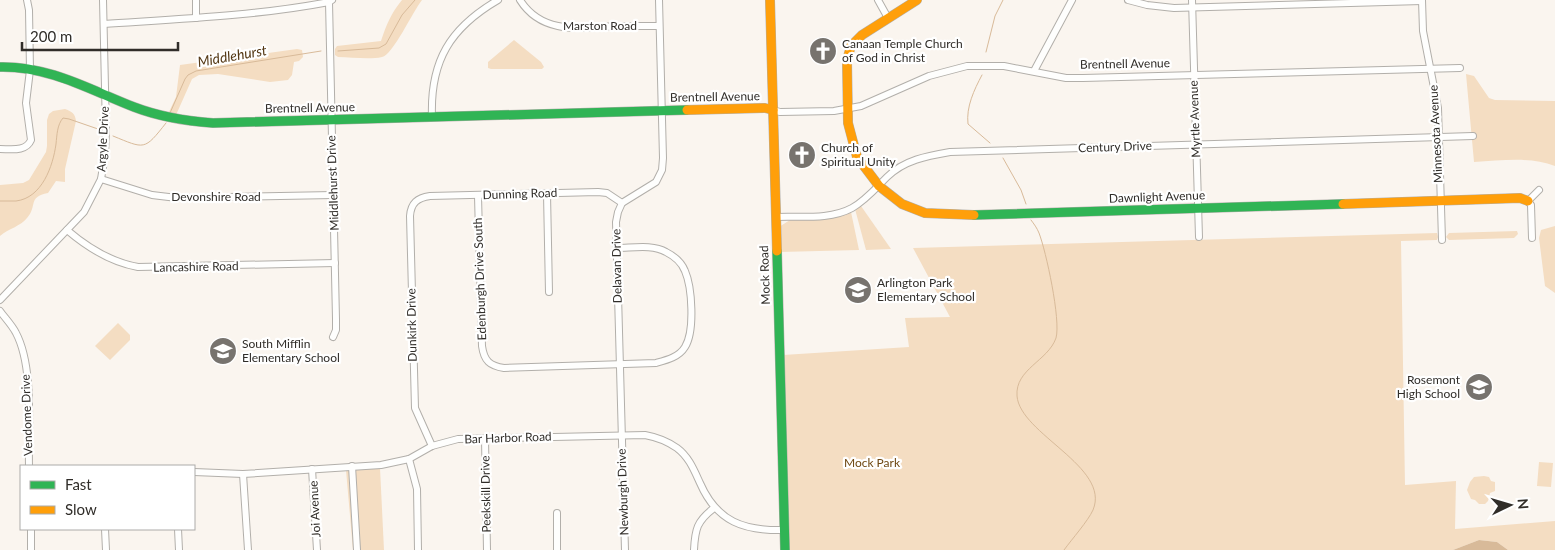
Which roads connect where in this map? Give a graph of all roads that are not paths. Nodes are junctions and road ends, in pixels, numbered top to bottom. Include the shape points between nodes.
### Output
1 (27, 0) edge
2 (103, 0) edge
3 (196, 0) edge
4 (498, 0) edge
5 (520, 0) edge
6 (659, 0) edge
7 (770, 0) edge
8 (878, 0) edge
9 (917, 0) edge
10 (1072, 0) edge
11 (1128, 0) edge
12 (1192, 0) edge
13 (330, 1) edge
14 (1422, 1) edge
15 (1192, 8) junction
16 (196, 18) junction
17 (888, 18) junction
18 (104, 24) junction
19 (659, 26) junction
20 (0, 67) edge
21 (1430, 68) junction
22 (1460, 68) dead end
23 (30, 70) junction
24 (1034, 71) junction
25 (1194, 75) junction
26 (105, 94) junction
27 (847, 108) junction
28 (773, 110) junction
29 (662, 111) junction
30 (432, 117) junction
31 (331, 120) junction
32 (1473, 136) dead end
33 (1438, 138) junction
34 (1196, 144) junction
35 (0, 149) edge
36 (102, 179) junction
37 (879, 186) junction
38 (1539, 190) dead end
39 (547, 194) junction
40 (333, 195) junction
41 (478, 196) junction
42 (1440, 200) junction
43 (415, 201) joint
44 (1528, 201) junction
45 (622, 203) junction
46 (1198, 208) junction
47 (776, 217) junction
48 (67, 230) junction
49 (1199, 237) dead end
50 (1532, 238) dead end
51 (1442, 240) dead end
52 (617, 248) junction
53 (335, 263) junction
54 (549, 292) dead end
55 (0, 300) edge
56 (0, 311) edge
57 (333, 337) dead end
58 (620, 364) junction
59 (622, 434) junction
60 (485, 439) junction
61 (432, 446) junction
62 (409, 459) junction
63 (29, 465) edge
64 (352, 466) junction
65 (312, 469) junction
66 (195, 472) edge
67 (243, 474) junction
68 (714, 508) junction
69 (557, 513) dead end
70 (31, 530) edge
71 (105, 530) edge
72 (178, 530) edge
73 (784, 530) junction
74 (31, 550) edge
75 (106, 550) edge
76 (179, 550) edge
77 (248, 550) edge
78 (317, 550) edge
79 (357, 550) edge
80 (418, 550) edge
81 (488, 550) edge
82 (557, 550) edge
83 (625, 550) edge
84 (694, 550) edge
85 (785, 550) edge

1 - 23 street
2 - 18 street, Argyle Drive
3 - 16 street
4 - 30 street via 475,14 456,32 441,57 433,88
5 - 19 street, Marston Road via 539,18 560,27
6 - 19 street
7 - 28 street, Mock Road
8 - 17 street
9 - 17 street, Dawnlight Avenue
10 - 24 street
11 - 15 street via 1147,5
12 - 15 street, Myrtle Avenue
13 - 16 street via 291,9
13 - 31 street, Middlehurst Drive
14 - 15 street
14 - 21 street, Minnesota Avenue via 1423,31
15 - 25 street, Myrtle Avenue
16 - 18 street
17 - 27 street, Dawnlight Avenue via 851,46 847,60
18 - 26 street, Argyle Drive
19 - 29 street
20 - 23 street, Brentnell Avenue
21 - 22 street, Brentnell Avenue
21 - 25 street, Brentnell Avenue
21 - 33 street, Minnesota Avenue via 1438,108
23 - 26 street, Brentnell Avenue via 71,79
23 - 35 street via 26,103 32,134 29,146
24 - 25 street, Brentnell Avenue via 1066,78
24 - 27 street, Brentnell Avenue via 1004,66 967,66 929,76 861,106
25 - 34 street, Myrtle Avenue
26 - 31 street, Brentnell Avenue via 150,112 194,122
26 - 36 street, Argyle Drive
27 - 28 street, Brentnell Avenue via 834,111
27 - 37 street, Dawnlight Avenue via 857,157
28 - 29 street, Brentnell Avenue
28 - 47 street, Mock Road
29 - 30 street, Brentnell Avenue
29 - 45 street via 662,170 656,182
30 - 31 street, Brentnell Avenue
31 - 40 street, Middlehurst Drive
32 - 33 street, Century Drive
33 - 34 street, Century Drive
33 - 42 street, Minnesota Avenue
34 - 37 street, Century Drive via 950,152 917,158 888,176
34 - 46 street, Myrtle Avenue
36 - 40 street, Devonshire Road via 152,196 178,198
36 - 48 street, Argyle Drive via 84,212
37 - 46 street, Dawnlight Avenue via 902,204 926,213
37 - 47 street, Century Drive via 851,209 826,216
38 - 44 street
39 - 41 street, Dunning Road
39 - 45 street, Dunning Road via 607,193
39 - 54 street
40 - 53 street, Middlehurst Drive
41 - 43 street, Dunning Road via 430,196
41 - 58 street, Edenburgh Drive South via 482,346 487,362 504,368
42 - 44 street, Dawnlight Avenue via 1520,198
42 - 46 street, Dawnlight Avenue
42 - 51 street, Minnesota Avenue
43 - 61 street, Dunkirk Drive via 410,208 415,408
44 - 50 street via 1531,205
45 - 52 street, Delavan Drive via 616,222
46 - 49 street, Myrtle Avenue
47 - 73 street, Mock Road
48 - 53 street, Lancashire Road via 87,247 122,264 138,267
48 - 55 street, Argyle Drive
52 - 58 street, Delavan Drive
52 - 58 street via 647,247 665,251 680,262 689,287 690,330 685,347 673,359
53 - 57 street, Middlehurst Drive via 336,324
56 - 63 street, Vendome Drive via 16,333 25,361
58 - 59 street, Delavan Drive
59 - 60 street, Bar Harbor Road
59 - 68 street, Bar Harbor Road via 654,437 677,448 689,461
59 - 83 street, Newburgh Drive
60 - 61 street, Bar Harbor Road via 458,439
60 - 81 street, Peekskill Drive
61 - 62 street, Bar Harbor Road
62 - 64 street, Bar Harbor Road
62 - 80 street via 417,489
64 - 65 street, Bar Harbor Road
64 - 79 street
65 - 67 street, Bar Harbor Road
65 - 78 street, Joi Avenue
66 - 67 street, Bar Harbor Road
67 - 77 street
68 - 73 street, Bar Harbor Road via 746,528
68 - 84 street via 700,520
69 - 82 street
70 - 74 street
71 - 75 street
72 - 76 street
73 - 85 street, Mock Road

